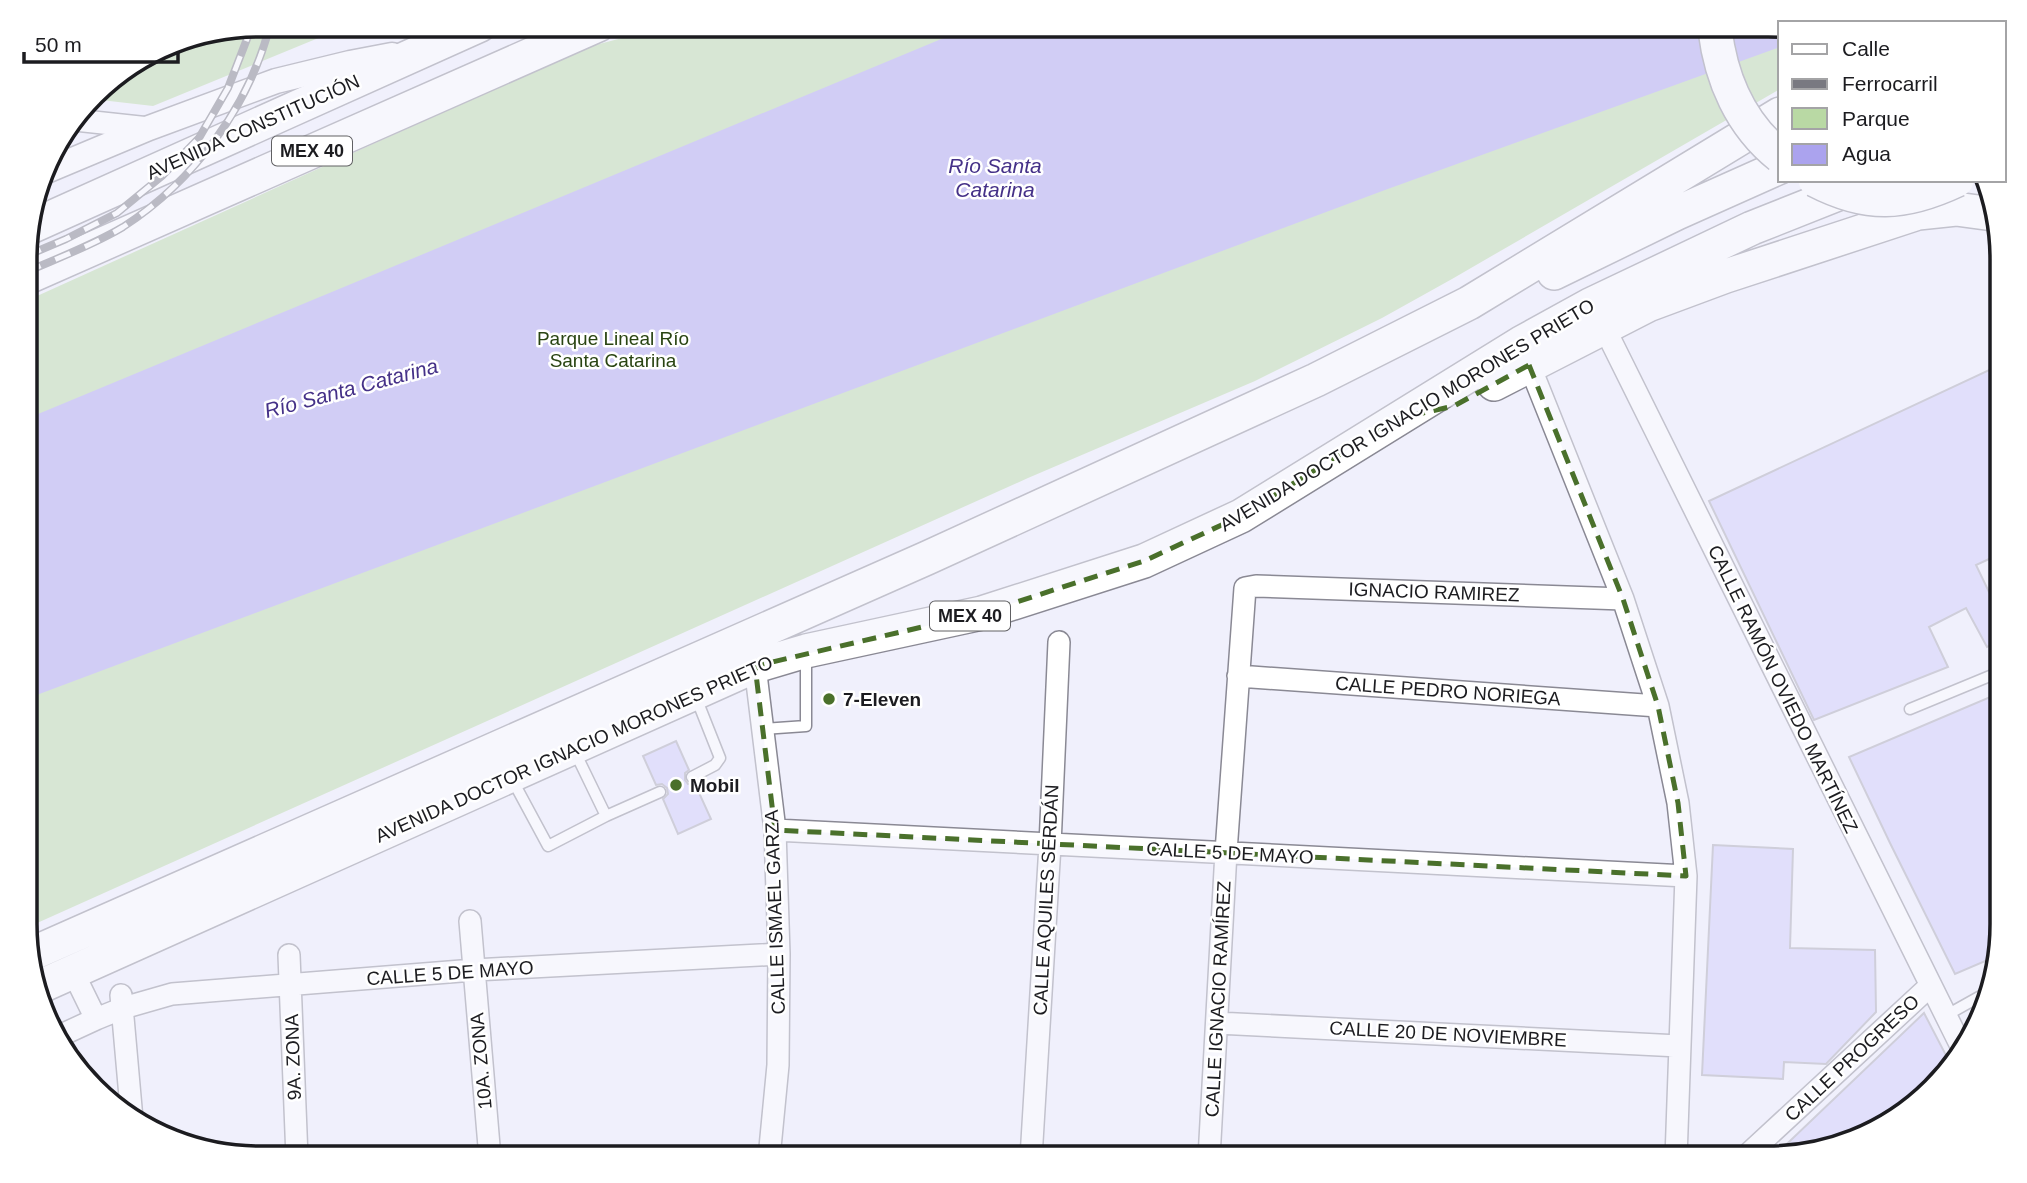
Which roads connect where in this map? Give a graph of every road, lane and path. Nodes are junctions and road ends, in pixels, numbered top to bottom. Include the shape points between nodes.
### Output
1 (452, 37) edge
2 (531, 37) edge
3 (569, 37) edge
4 (1717, 37) edge
5 (424, 50) junction
6 (1778, 115) edge
7 (272, 119) junction
8 (85, 121) edge
9 (149, 128) junction
10 (1778, 154) edge
11 (58, 166) edge
12 (1778, 168) edge
13 (1820, 182) edge
14 (1868, 182) edge
15 (1951, 182) edge
16 (1985, 213) edge
17 (40, 223) edge
18 (37, 273) edge
19 (1469, 303) junction
20 (1604, 327) junction
21 (1525, 354) junction
22 (928, 558) junction
23 (1245, 588) joint
24 (1623, 598) junction
25 (1059, 642) dead end
26 (806, 651) junction
27 (755, 666) junction
28 (1238, 676) junction
29 (1990, 676) edge
30 (694, 692) junction
31 (1658, 706) junction
32 (1910, 709) dead end
33 (763, 729) junction
34 (573, 747) junction
35 (510, 775) junction
36 (692, 777) dead end
37 (660, 792) dead end
38 (606, 816) junction
39 (775, 830) junction
40 (1050, 845) junction
41 (1226, 852) junction
42 (1686, 876) junction
43 (470, 921) dead end
44 (39, 951) edge
45 (779, 954) junction
46 (289, 955) dead end
47 (474, 970) junction
48 (73, 972) junction
49 (45, 984) edge
50 (290, 985) junction
51 (1930, 986) junction
52 (1977, 998) edge
53 (122, 1001) junction
54 (1945, 1016) junction
55 (96, 1019) junction
56 (1217, 1023) junction
57 (66, 1033) edge
58 (1958, 1040) edge
59 (1679, 1046) junction
60 (131, 1106) edge
61 (297, 1146) edge
62 (489, 1146) edge
63 (770, 1146) edge
64 (1032, 1146) edge
65 (1210, 1146) edge
66 (1676, 1146) edge
67 (1757, 1146) edge

1 - 5 highway, AVENIDA CONSTITUCIÓN / MEX 40
2 - 7 highway
3 - 18 highway, MEX 40
4 - 10 highway, bridge via 1734,99 1749,124
5 - 7 highway, AVENIDA CONSTITUCIÓN / MEX 40
5 - 9 street via 276,81
6 - 19 highway, AVENIDA DOCTOR IGNACIO MORONES PRIETO
7 - 17 highway, AVENIDA CONSTITUCIÓN / MEX 40
8 - 9 street
9 - 11 street
12 - 19 highway via 1555,273
13 - 15 highway, bridge via 1859,199 1897,200
14 - 21 highway, AVENIDA DOCTOR IGNACIO MORONES PRIETO via 1752,228 1590,305
16 - 20 highway via 1956,209 1918,213 1726,276
19 - 22 highway, AVENIDA DOCTOR IGNACIO MORONES PRIETO via 1316,380
20 - 21 highway
20 - 51 street, CALLE RAMÓN OVIEDO MARTÍNEZ
21 - 24 street
21 - 26 highway, AVENIDA DOCTOR IGNACIO MORONES PRIETO / MEX 40 via 1454,406 1397,419 1241,516 1144,561 982,613
22 - 26 highway
22 - 44 highway, AVENIDA DOCTOR IGNACIO MORONES PRIETO
23 - 24 street, IGNACIO RAMIREZ
23 - 28 street, CALLE IGNACIO RAMÍREZ
24 - 31 street
25 - 40 street, CALLE AQUILES SERDÁN
26 - 27 highway, AVENIDA DOCTOR IGNACIO MORONES PRIETO / MEX 40
26 - 33 lane via 806,726
27 - 30 highway, AVENIDA DOCTOR IGNACIO MORONES PRIETO / MEX 40
27 - 33 street, CALLE ISMAEL GARZA
28 - 31 street, CALLE PEDRO NORIEGA
28 - 41 street, CALLE IGNACIO RAMÍREZ
29 - 32 lane
30 - 34 highway, AVENIDA DOCTOR IGNACIO MORONES PRIETO / MEX 40
30 - 36 lane via 720,758
31 - 42 street via 1678,803
33 - 39 street, CALLE ISMAEL GARZA
34 - 35 highway, AVENIDA DOCTOR IGNACIO MORONES PRIETO / MEX 40
34 - 38 lane
35 - 38 lane via 548,846
35 - 48 highway, AVENIDA DOCTOR IGNACIO MORONES PRIETO / MEX 40
37 - 38 lane
39 - 40 street, CALLE 5 DE MAYO
39 - 45 street, CALLE ISMAEL GARZA
40 - 41 street, CALLE 5 DE MAYO
40 - 64 street, CALLE AQUILES SERDÁN
41 - 42 street, CALLE 5 DE MAYO
41 - 56 street, CALLE IGNACIO RAMÍREZ
42 - 59 street
43 - 47 street, 10A. ZONA
45 - 47 street, CALLE 5 DE MAYO
45 - 63 street, CALLE ISMAEL GARZA via 778,1065
46 - 50 street, 9A. ZONA
47 - 50 street, CALLE 5 DE MAYO
47 - 62 street, 10A. ZONA
48 - 49 highway, AVENIDA DOCTOR IGNACIO MORONES PRIETO / MEX 40
48 - 55 street
50 - 53 street, CALLE 5 DE MAYO
50 - 61 street, 9A. ZONA
51 - 54 street, CALLE RAMÓN OVIEDO MARTÍNEZ
51 - 67 street, CALLE PROGRESO
52 - 54 lane
53 - 55 street, CALLE 5 DE MAYO
53 - 60 street
54 - 58 street, CALLE RAMÓN OVIEDO MARTÍNEZ
55 - 57 street, CALLE 5 DE MAYO
56 - 59 street, CALLE 20 DE NOVIEMBRE
56 - 65 street, CALLE IGNACIO RAMÍREZ
59 - 66 street

